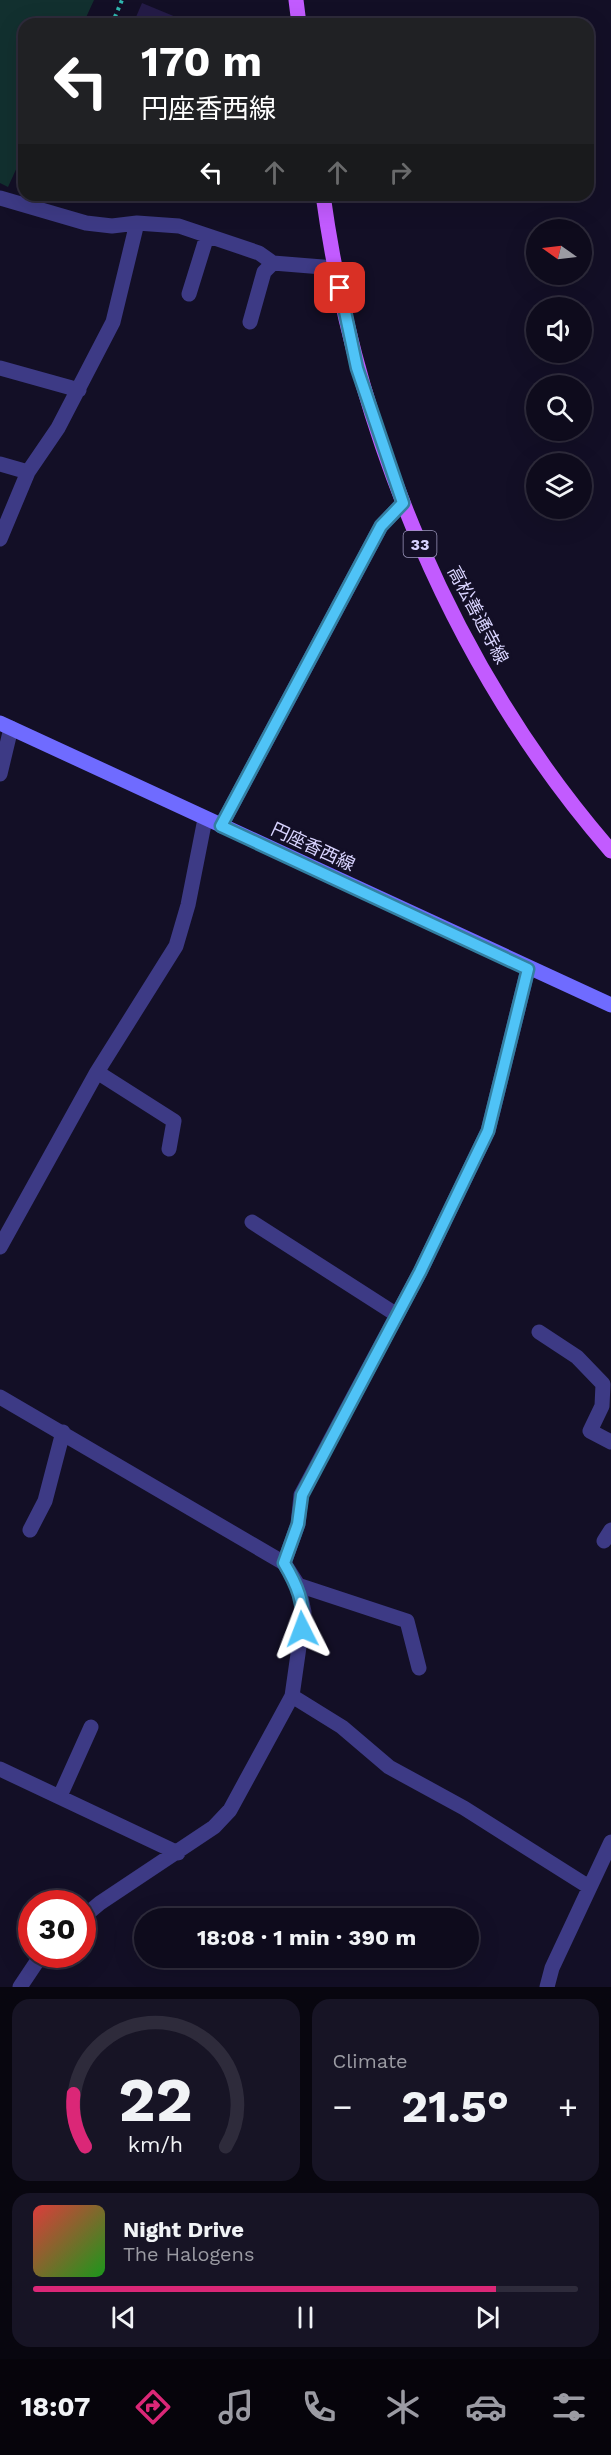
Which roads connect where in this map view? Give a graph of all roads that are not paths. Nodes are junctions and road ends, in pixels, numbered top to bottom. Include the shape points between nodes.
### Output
1 (296, 0) edge
2 (298, 18) edge
3 (0, 198) edge
4 (324, 201) edge
5 (137, 224) junction
6 (207, 236) junction
7 (273, 262) junction
8 (335, 268) junction
9 (189, 294) dead end
10 (250, 322) dead end
11 (0, 368) edge
12 (79, 390) junction
13 (0, 465) edge
14 (28, 472) junction
15 (403, 503) junction
16 (0, 538) edge
17 (5, 725) edge
18 (0, 774) edge
19 (205, 819) junction
20 (221, 826) junction
21 (611, 851) edge
22 (528, 969) junction
23 (611, 1005) edge
24 (96, 1072) junction
25 (169, 1149) dead end
26 (7, 1219) edge
27 (252, 1222) dead end
28 (0, 1246) edge
29 (397, 1315) junction
30 (539, 1332) dead end
31 (0, 1397) edge
32 (63, 1432) junction
33 (611, 1442) edge
34 (30, 1530) dead end
35 (284, 1563) junction
36 (297, 1585) junction
37 (419, 1668) dead end
38 (292, 1696) junction
39 (91, 1727) dead end
40 (0, 1769) edge
41 (60, 1796) junction
42 (611, 1842) edge
43 (178, 1853) junction
44 (589, 1887) junction
45 (96, 1906) edge
46 (33, 1968) edge
47 (20, 1987) edge
48 (547, 1987) edge

1 - 2 main road
3 - 5 street via 86,223
4 - 8 main road, 高松善通寺線 / 33
5 - 6 street via 179,226
5 - 12 street via 113,322
6 - 7 street
6 - 9 street
7 - 8 street
7 - 10 street via 264,272
8 - 15 main road, 高松善通寺線 / 33 via 357,368
11 - 12 street
12 - 14 street
13 - 14 street
14 - 16 street
15 - 20 street via 381,526
15 - 21 main road, 高松善通寺線 / 33 via 435,576 503,705 568,802
17 - 18 street
17 - 19 main road, 円座香西線
19 - 20 main road, 円座香西線
19 - 24 street via 176,946
20 - 22 main road, 円座香西線
22 - 23 main road, 円座香西線
22 - 29 street via 488,1131
24 - 25 street via 174,1120
24 - 26 street
26 - 28 street
27 - 29 street
29 - 35 street via 302,1495 298,1524
30 - 33 street via 577,1358 603,1384 602,1407 590,1431
31 - 32 street
32 - 34 street via 45,1501
32 - 35 street
35 - 36 street
36 - 37 street via 407,1621
36 - 38 street via 304,1612
38 - 43 street via 230,1810
38 - 44 street via 342,1727 389,1767 464,1808
39 - 41 street
40 - 41 street
41 - 43 street
42 - 44 street
43 - 45 street
44 - 48 street
46 - 47 street

